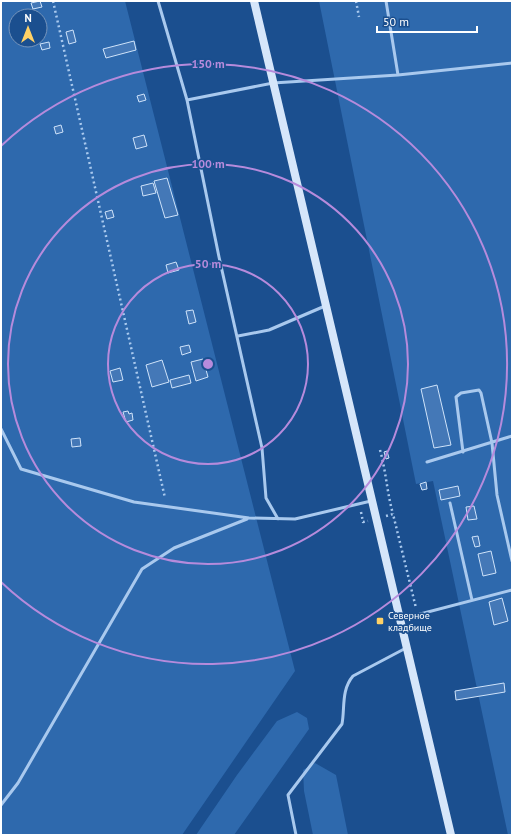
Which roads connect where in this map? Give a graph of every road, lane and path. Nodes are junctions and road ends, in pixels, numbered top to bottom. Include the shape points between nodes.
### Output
1 (53, 1) edge
2 (158, 1) edge
3 (254, 1) edge
4 (356, 1) edge
5 (386, 1) edge
6 (359, 17) dead end
7 (512, 63) edge
8 (398, 75) junction
9 (273, 83) junction
10 (187, 100) junction
11 (326, 306) junction
12 (238, 336) junction
13 (1, 429) edge
14 (512, 436) edge
15 (492, 443) junction
16 (380, 450) dead end
17 (463, 452) junction
18 (426, 462) dead end
19 (373, 501) junction
20 (450, 503) dead end
21 (167, 507) junction
22 (393, 514) dead end
23 (249, 518) junction
24 (278, 519) junction
25 (512, 561) edge
26 (512, 590) edge
27 (472, 600) junction
28 (401, 618) junction
29 (408, 647) junction
30 (1, 805) edge
31 (296, 835) edge
32 (451, 835) edge

1 - 21 path
2 - 10 lane
3 - 9 main road
4 - 6 path
5 - 8 lane
7 - 8 lane
8 - 9 lane
9 - 10 lane
9 - 11 main road
10 - 12 lane
11 - 12 lane via 269,330
11 - 19 main road
12 - 24 lane via 262,448 266,498
13 - 21 lane via 21,469 134,502
14 - 15 lane
15 - 17 lane
15 - 17 lane via 481,393 479,390 461,393 455,401
15 - 25 lane via 497,495
16 - 22 path
17 - 18 lane
19 - 24 lane via 310,516
19 - 28 main road
20 - 27 lane
21 - 23 lane
23 - 24 lane
23 - 30 lane via 174,548 142,569 18,783
26 - 27 lane
27 - 28 lane
28 - 29 main road
29 - 31 lane via 352,676 348,681 344,695 342,724 288,795
29 - 32 main road

